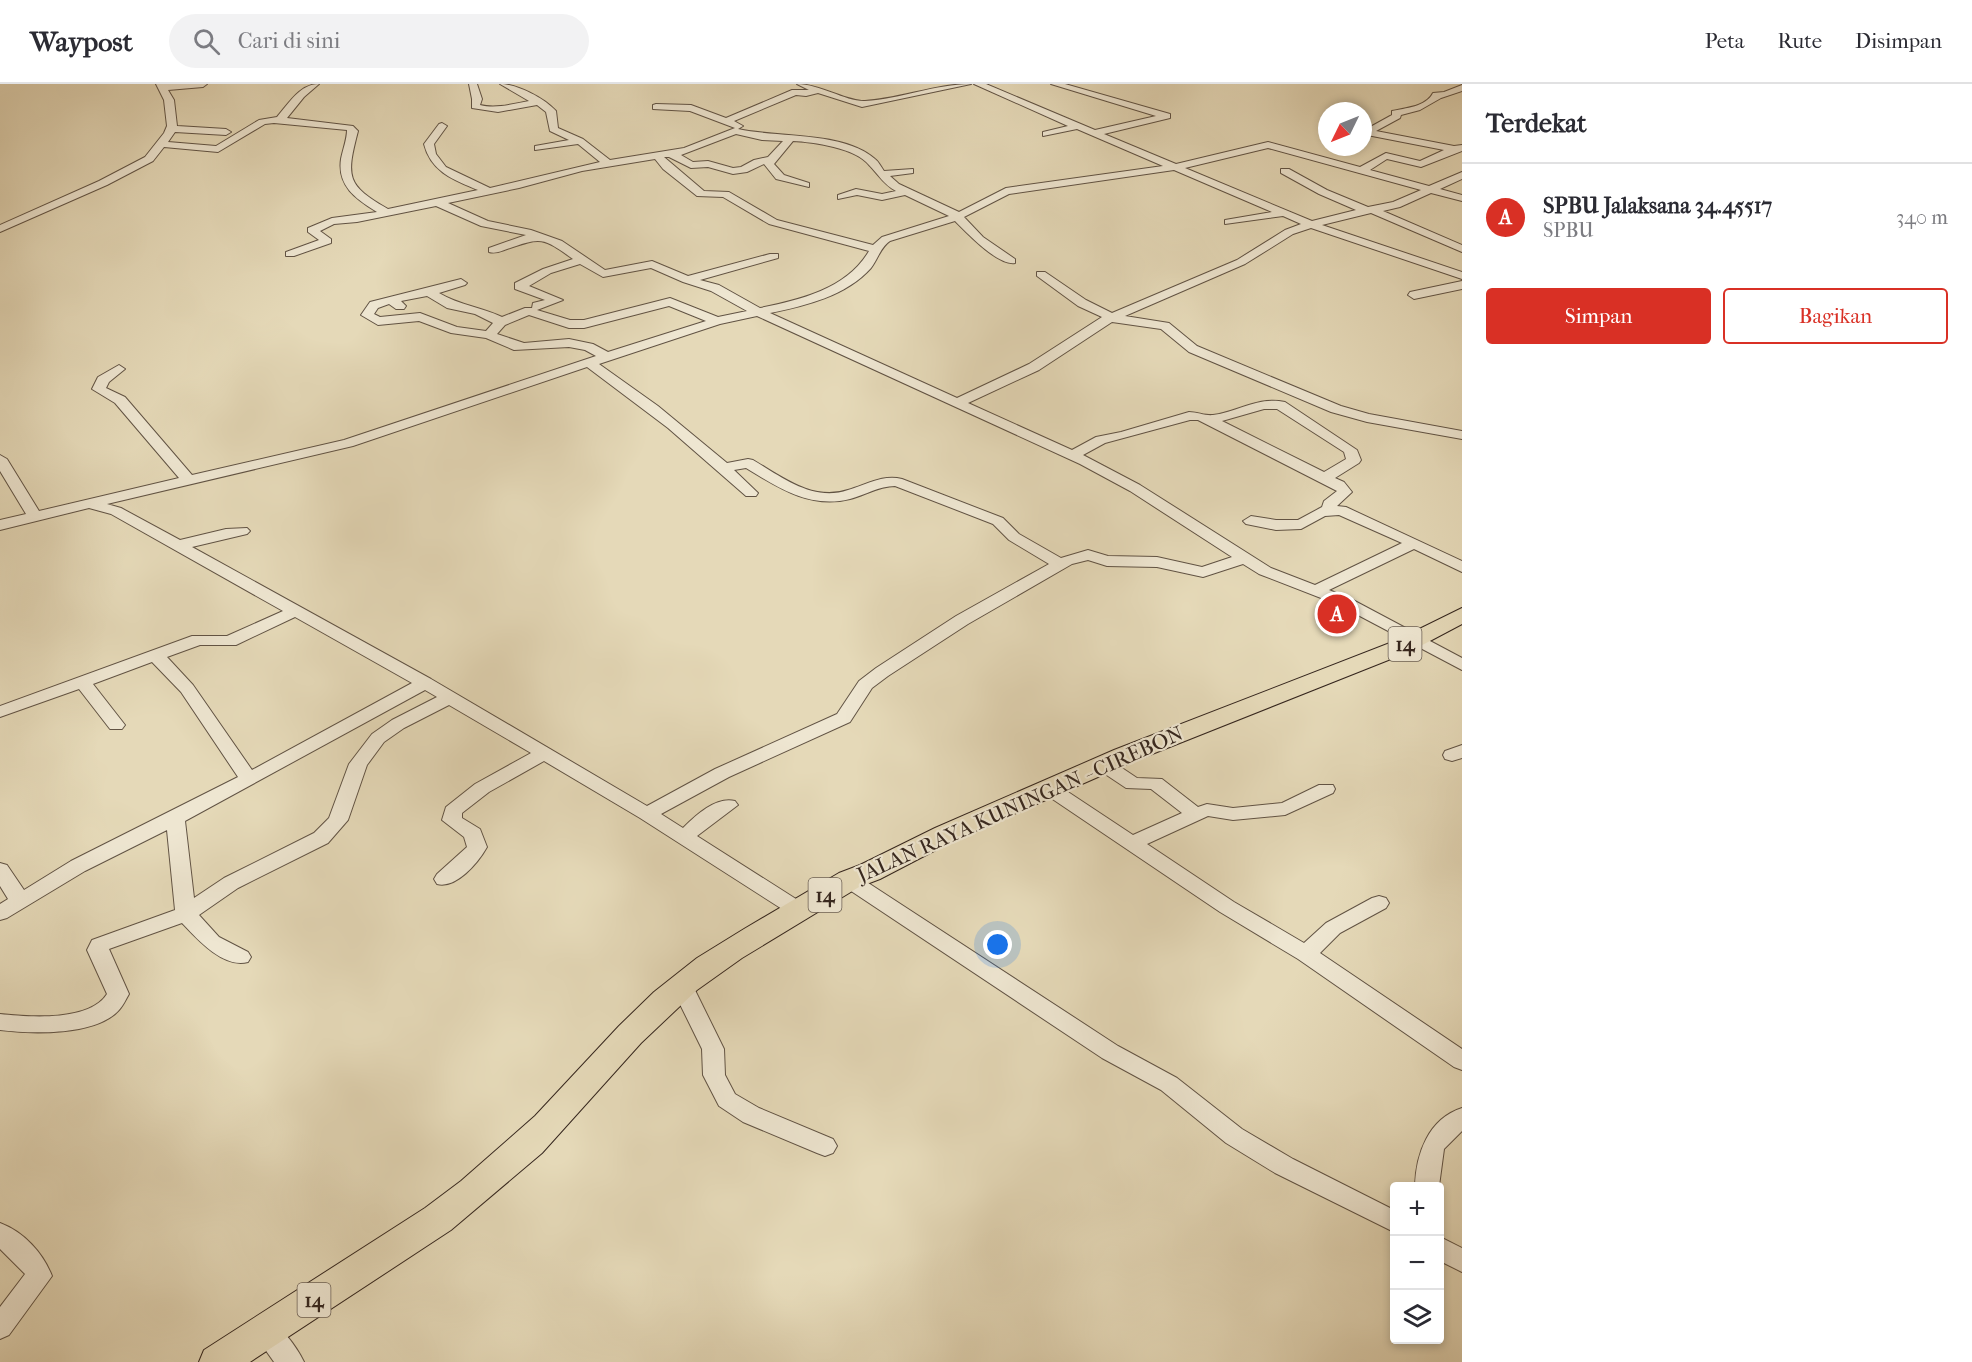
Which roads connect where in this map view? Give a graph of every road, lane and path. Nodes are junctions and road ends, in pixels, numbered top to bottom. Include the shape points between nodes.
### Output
1 (203, 84) edge
2 (315, 84) edge
3 (473, 84) edge
4 (504, 84) edge
5 (801, 84) edge
6 (967, 84) edge
7 (983, 84) edge
8 (1055, 84) edge
9 (161, 86) edge
10 (1462, 88) edge
11 (818, 90) junction
12 (539, 102) junction
13 (862, 104) junction
14 (656, 107) dead end
15 (1072, 109) dead end
16 (880, 111) dead end
17 (1049, 114) junction
18 (280, 120) junction
19 (727, 121) junction
20 (442, 126) dead end
21 (1078, 126) junction
22 (171, 129) junction
23 (825, 129) dead end
24 (741, 131) junction
25 (226, 132) dead end
26 (1094, 133) junction
27 (1046, 134) dead end
28 (794, 137) junction
29 (580, 141) junction
30 (162, 144) junction
31 (538, 148) dead end
32 (1458, 149) edge
33 (672, 154) junction
34 (658, 156) junction
35 (769, 160) junction
36 (607, 163) junction
37 (1421, 164) junction
38 (1175, 167) junction
39 (1364, 169) junction
40 (909, 171) dead end
41 (1285, 171) dead end
42 (881, 174) junction
43 (1462, 175) edge
44 (806, 185) dead end
45 (443, 188) dead end
46 (1430, 189) junction
47 (488, 191) junction
48 (904, 192) junction
49 (842, 197) dead end
50 (456, 198) junction
51 (1462, 198) edge
52 (437, 202) junction
53 (1370, 210) junction
54 (385, 212) junction
55 (1283, 213) junction
56 (958, 216) junction
57 (1229, 222) dead end
58 (1310, 224) junction
59 (0, 229) edge
60 (537, 235) junction
61 (876, 249) junction
62 (1462, 249) edge
63 (493, 250) dead end
64 (290, 254) dead end
65 (774, 256) dead end
66 (583, 259) junction
67 (1011, 261) dead end
68 (1462, 265) edge
69 (1443, 269) junction
70 (1041, 274) dead end
71 (1462, 276) edge
72 (687, 280) junction
73 (461, 283) dead end
74 (1453, 288) edge
75 (427, 291) junction
76 (1414, 295) dead end
77 (391, 300) junction
78 (537, 306) dead end
79 (756, 311) junction
80 (420, 317) junction
81 (1113, 318) junction
82 (717, 321) junction
83 (501, 322) junction
84 (489, 335) junction
85 (608, 357) junction
86 (589, 363) junction
87 (119, 369) dead end
88 (959, 402) junction
89 (1210, 421) junction
90 (1462, 435) edge
91 (1072, 455) junction
92 (0, 459) edge
93 (724, 468) junction
94 (1326, 477) junction
95 (189, 481) junction
96 (751, 493) dead end
97 (89, 504) junction
98 (1330, 510) junction
99 (34, 516) junction
100 (1251, 521) dead end
101 (0, 525) edge
102 (242, 531) dead end
103 (1414, 543) junction
104 (179, 546) junction
105 (1244, 558) junction
106 (1061, 564) junction
107 (1462, 567) edge
108 (1317, 590) junction
109 (296, 611) junction
110 (1462, 615) edge
111 (1413, 641) junction
112 (155, 656) junction
113 (1462, 665) edge
114 (82, 682) junction
115 (425, 683) junction
116 (449, 698) junction
117 (0, 711) edge
118 (116, 725) dead end
119 (544, 754) junction
120 (1103, 764) junction
121 (249, 780) junction
122 (1049, 788) junction
123 (1326, 789) dead end
124 (728, 805) dead end
125 (1208, 810) junction
126 (647, 814) junction
127 (175, 818) junction
128 (684, 837) junction
129 (1132, 843) junction
130 (0, 870) edge
131 (444, 879) dead end
132 (849, 880) junction
133 (20, 900) junction
134 (1379, 903) dead end
135 (800, 911) junction
136 (0, 914) edge
137 (186, 914) junction
138 (1306, 954) junction
139 (240, 957) dead end
140 (682, 986) junction
141 (0, 1022) edge
142 (1462, 1061) edge
143 (1462, 1117) edge
144 (825, 1146) dead end
145 (1427, 1182) edge
146 (1390, 1219) edge
147 (0, 1234) edge
148 (1444, 1250) edge
149 (1462, 1261) edge
150 (0, 1327) edge
151 (265, 1331) junction
152 (218, 1362) edge
153 (290, 1362) edge

1 - 9 street
2 - 18 street
3 - 12 street via 477,108
4 - 12 street
5 - 11 street
6 - 13 street
7 - 17 street
8 - 26 street via 1167,116
9 - 22 street via 171,113
10 - 32 street via 1436,95 1430,103 1410,111 1395,113 1397,116 1390,121 1367,132
11 - 13 street
11 - 19 street via 795,92
12 - 29 street via 550,109 553,129
13 - 16 street
14 - 19 street via 688,108
15 - 17 street
17 - 21 street
18 - 30 street via 262,122 218,149
18 - 54 street via 353,130 344,165 349,186
19 - 24 street
20 - 47 street via 429,144 434,163
21 - 26 street
21 - 27 street
22 - 25 street
22 - 30 street
23 - 28 street
24 - 28 street via 762,137
24 - 33 street
26 - 38 street
28 - 35 street
28 - 42 street via 815,139 865,156
29 - 31 street
29 - 36 street
30 - 59 street via 149,159 124,173
32 - 37 street
33 - 34 street
33 - 35 street via 691,165 708,164 733,171
34 - 36 street
34 - 61 street via 701,194 725,194 773,222
35 - 44 street via 780,177
36 - 47 street
37 - 39 street via 1386,156
37 - 43 street
38 - 39 street via 1270,145
38 - 55 street
38 - 56 street via 1006,191
39 - 46 street
40 - 42 street
41 - 53 street via 1323,192
42 - 48 street
43 - 46 street
45 - 50 street
46 - 51 street
46 - 53 street via 1406,202
47 - 50 street
48 - 49 street via 882,197 856,192
48 - 56 street
50 - 52 street
52 - 54 street
52 - 60 street via 493,227
53 - 58 street
53 - 62 street
54 - 64 street via 333,221 314,229 327,241
55 - 57 street
55 - 58 street
56 - 61 street via 896,235
56 - 67 street via 979,239
58 - 69 street
58 - 81 street via 1278,237 1241,262
60 - 63 street
60 - 66 street
61 - 79 street via 854,278 836,289 792,306
65 - 72 street
66 - 72 street via 603,274 648,264
66 - 78 street via 519,286 557,300
68 - 69 street
69 - 71 street
70 - 81 street via 1082,303
72 - 79 street via 715,288
73 - 75 street
74 - 76 street
75 - 77 street
75 - 83 street via 451,305 479,311
77 - 80 street
77 - 80 street via 374,305 367,315 378,321
79 - 82 street
79 - 88 street
80 - 84 street via 455,330
81 - 88 street via 1034,367
81 - 90 street via 1165,326 1193,349 1336,409
82 - 83 street via 670,302 584,324 569,324 529,311
82 - 85 street
83 - 84 street
84 - 85 street via 524,347 569,343
85 - 86 street
86 - 93 street via 653,406
86 - 95 street via 391,431
87 - 95 street via 103,380 99,389 120,400
88 - 91 street
89 - 91 street via 1189,416 1101,440
89 - 94 street
89 - 94 street via 1280,405 1350,450 1354,460
91 - 105 street via 1127,483
92 - 99 street
93 - 96 street
93 - 106 street via 748,463 788,487 821,499 843,497 887,481 897,482 998,521 1014,537
94 - 98 street via 1346,491 1329,504
95 - 97 street
97 - 99 street
97 - 104 street via 116,511
98 - 100 street via 1302,524
98 - 103 street via 1344,511
99 - 101 street
102 - 104 street via 205,536
103 - 107 street
103 - 108 street
104 - 109 street
105 - 106 street via 1203,572 1157,562 1107,561 1086,555
105 - 108 street via 1273,575
106 - 126 street via 962,620 882,672 865,684 840,720 722,773
108 - 111 street
109 - 112 street via 230,641 206,639
109 - 115 street
110 - 111 highway, JALAN RAYA KUNINGAN - CIREBON / 14
111 - 113 street
111 - 120 highway, JALAN RAYA KUNINGAN - CIREBON / 14
112 - 114 street
112 - 121 street via 188,689
114 - 117 street
114 - 118 street
115 - 116 street
115 - 121 street
116 - 119 street
116 - 137 street via 378,738 358,764 339,820 328,832 231,883
119 - 126 street
119 - 131 street via 482,788 453,811 452,820 473,834 477,847
120 - 122 highway, JALAN RAYA KUNINGAN - CIREBON / 14
120 - 125 street via 1133,784 1151,782
121 - 127 street
122 - 129 street
122 - 132 highway, JALAN RAYA KUNINGAN - CIREBON / 14
123 - 125 street via 1286,809 1233,814
124 - 128 street
125 - 129 street
126 - 128 street
127 - 133 street via 102,853
127 - 137 street
128 - 135 street
129 - 138 street
130 - 133 street
132 - 135 highway, JALAN RAYA KUNINGAN - CIREBON / 14
132 - 146 street via 1110,1052 1168,1084 1234,1136
133 - 136 street
134 - 138 street via 1333,928
135 - 140 highway, JALAN RAYA KUNINGAN - CIREBON / 14
137 - 139 street via 212,942
137 - 141 street via 99,945 118,994 116,1002 101,1013 44,1024
138 - 142 street
140 - 144 street via 712,1049 714,1075 727,1100 751,1115
140 - 151 highway, JALAN RAYA KUNINGAN - CIREBON / 14 via 593,1073 531,1142 424,1228
143 - 145 street via 1432,1145
147 - 150 street via 24,1254 39,1276
148 - 149 street
151 - 152 highway, JALAN RAYA KUNINGAN - CIREBON / 14
151 - 153 street

